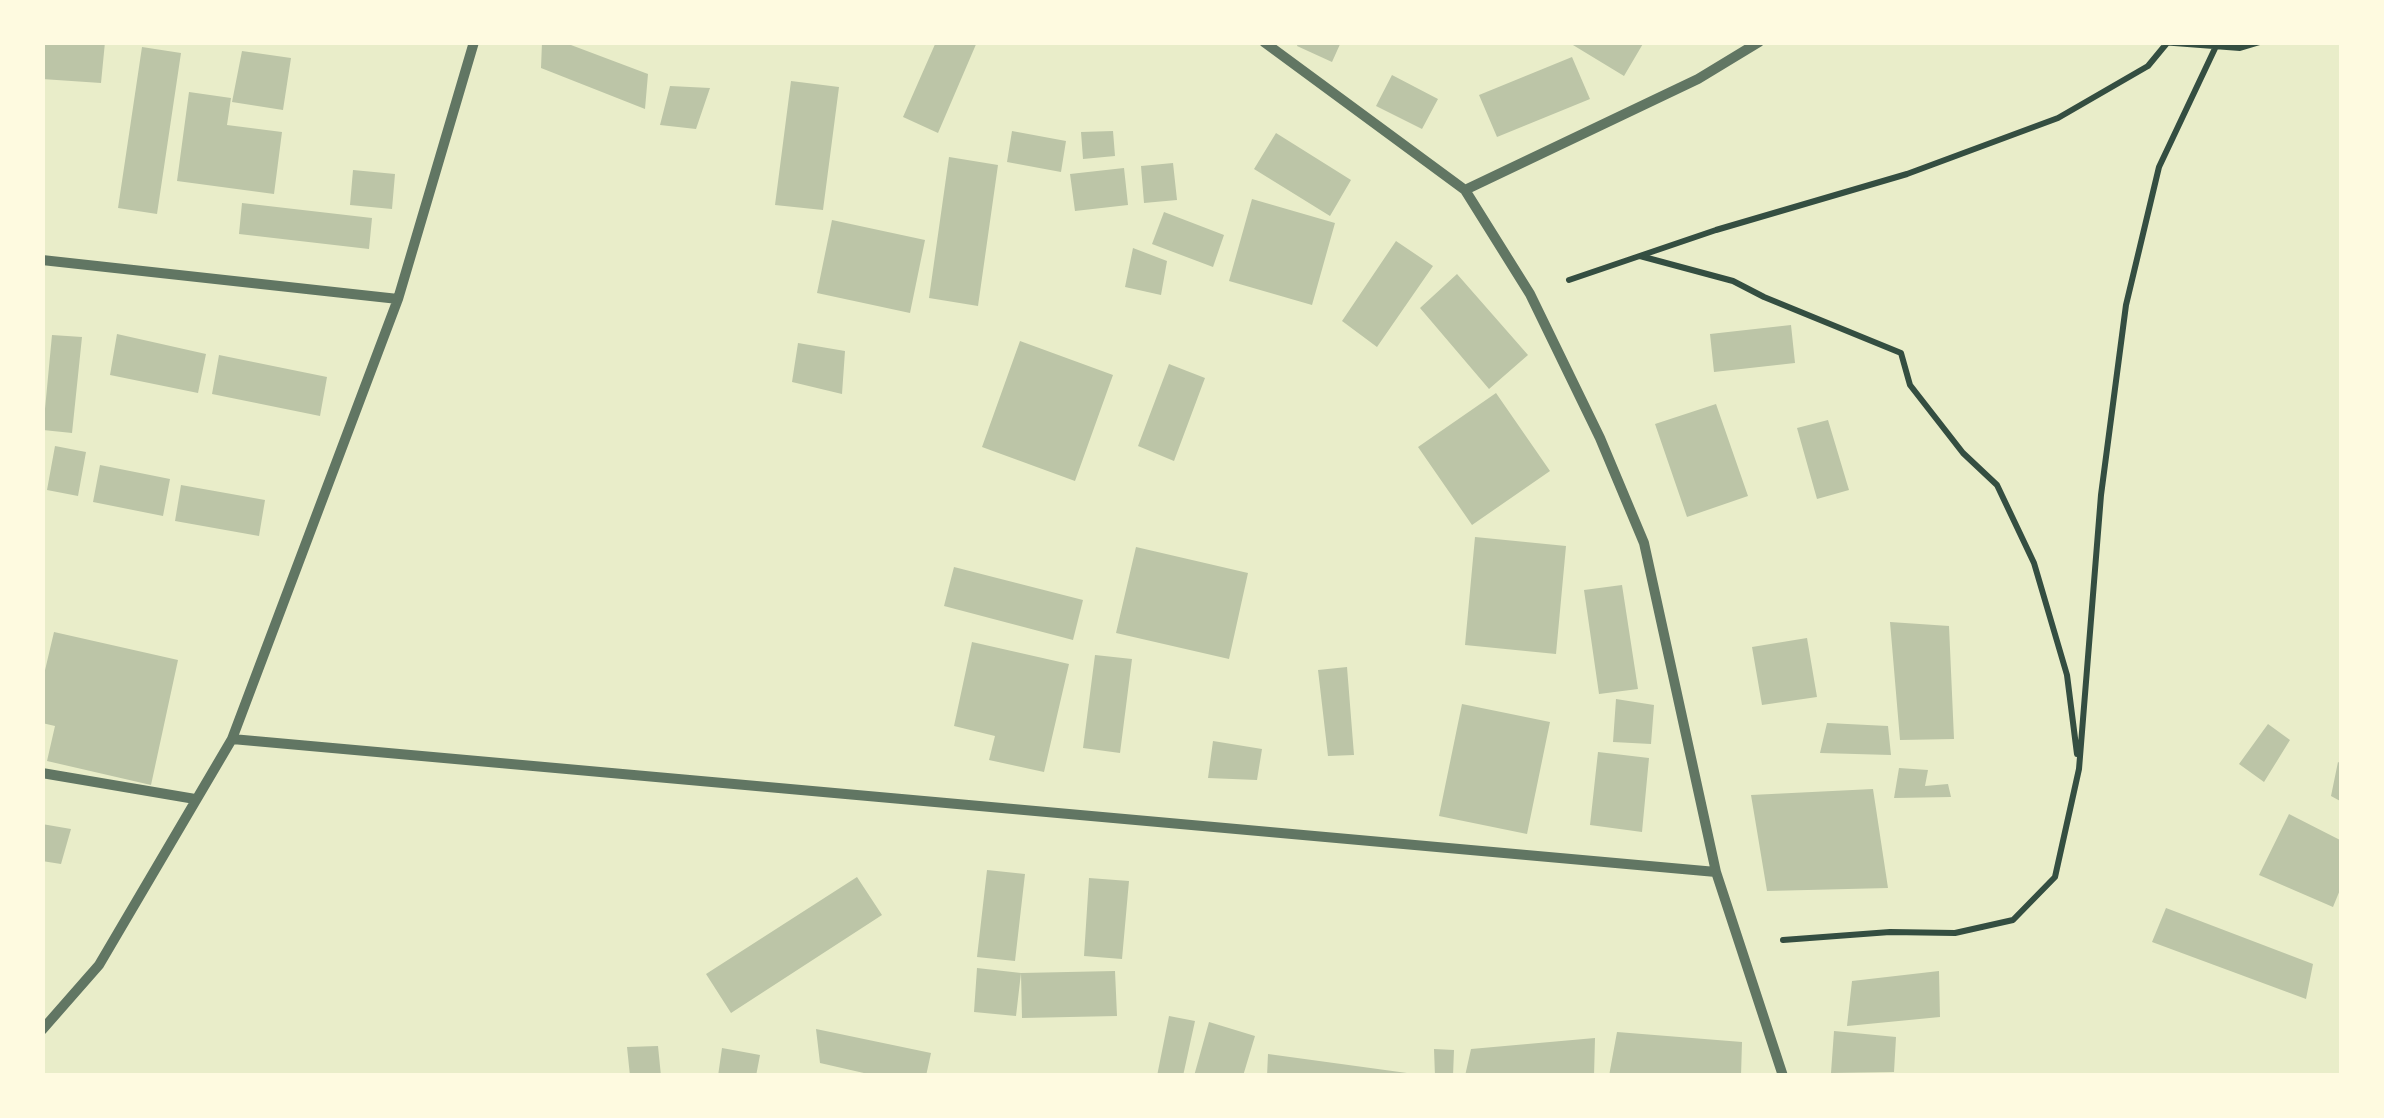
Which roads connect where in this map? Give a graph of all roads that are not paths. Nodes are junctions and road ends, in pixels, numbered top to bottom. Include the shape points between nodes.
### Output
1 (474, 42) edge
2 (1264, 42) edge
3 (1759, 42) edge
4 (1465, 190) junction
5 (42, 260) edge
6 (398, 299) junction
7 (232, 739) junction
8 (42, 773) edge
9 (195, 799) junction
10 (1716, 872) junction
11 (42, 1030) edge
12 (1783, 1076) edge

1 - 6 street
2 - 4 street
3 - 4 street via 1698,79
4 - 10 street via 1530,294 1644,543
5 - 6 street
6 - 7 street
7 - 9 street
7 - 10 street
8 - 9 street
9 - 11 street via 100,965
10 - 12 street

